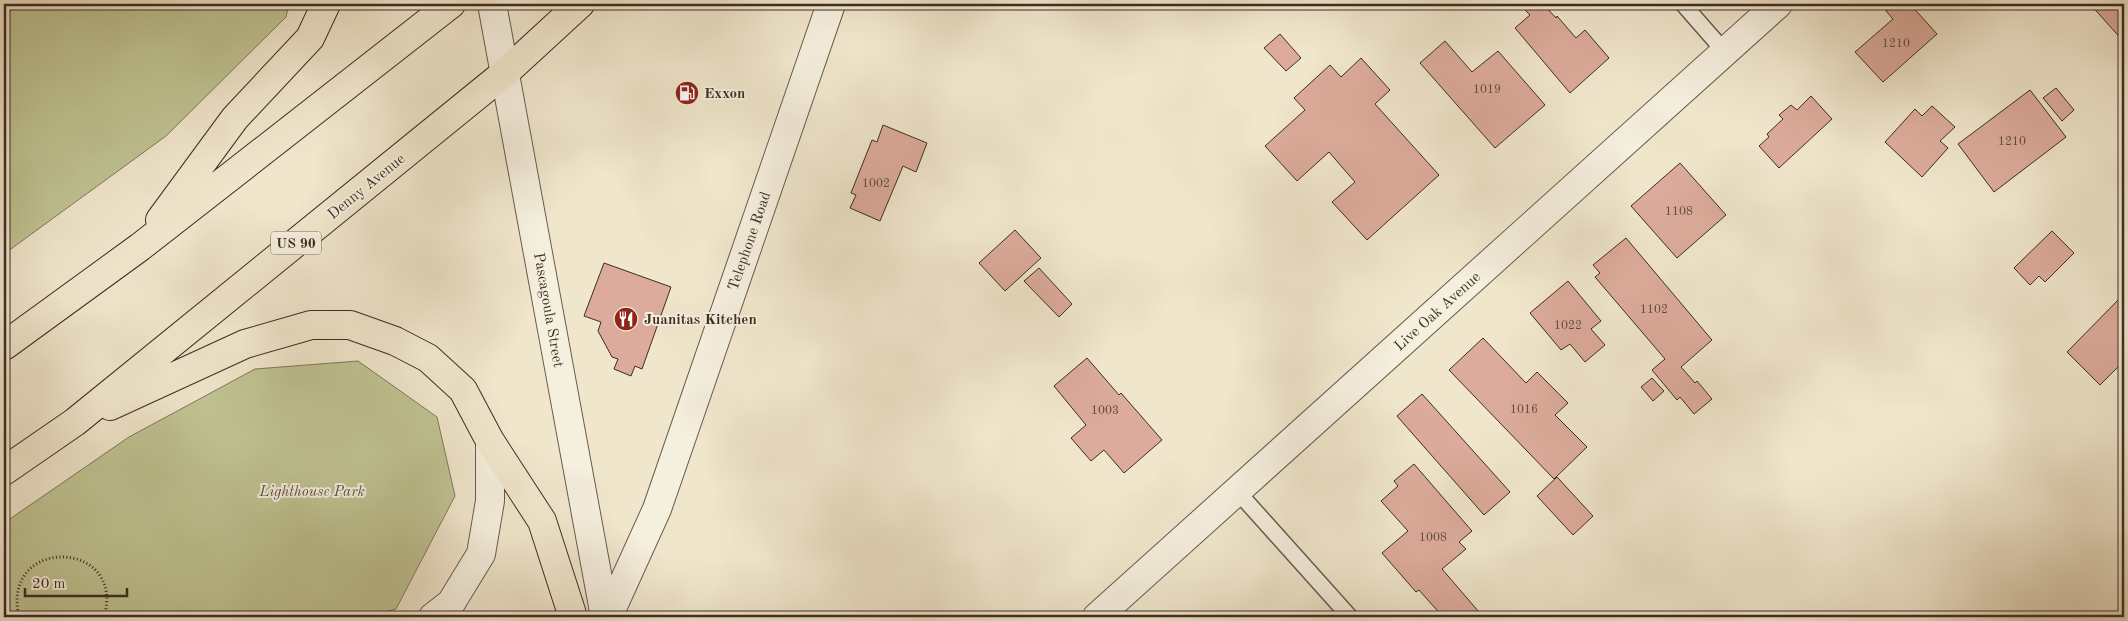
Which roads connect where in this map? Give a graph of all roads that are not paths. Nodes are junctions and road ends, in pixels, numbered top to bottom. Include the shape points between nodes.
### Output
1 (326, 4) edge
2 (452, 4) edge
3 (492, 4) edge
4 (580, 4) edge
5 (831, 4) edge
6 (1683, 4) edge
7 (1778, 4) edge
8 (1725, 52) junction
9 (506, 72) junction
10 (140, 247) junction
11 (4, 346) edge
12 (75, 422) junction
13 (490, 440) junction
14 (4, 471) edge
15 (1237, 491) junction
16 (433, 617) edge
17 (573, 617) edge
18 (607, 617) edge
19 (1097, 617) edge
20 (1350, 617) edge

1 - 10 main road via 310,38 235,118
2 - 10 main road
3 - 9 street, Pascagoula Street
4 - 9 main road, Denny Avenue / US 90
5 - 18 street, Telephone Road via 657,509
6 - 8 lane
7 - 8 street, Live Oak Avenue
8 - 15 street, Live Oak Avenue
9 - 12 main road, Denny Avenue / US 90
9 - 18 street, Pascagoula Street
10 - 11 main road
12 - 13 main road via 245,344 311,325 350,325 395,341 428,358 463,390
12 - 14 main road, Denny Avenue / US 90
13 - 16 street via 490,501 481,554 451,603
13 - 17 main road via 542,521
15 - 19 street, Live Oak Avenue
15 - 20 lane

